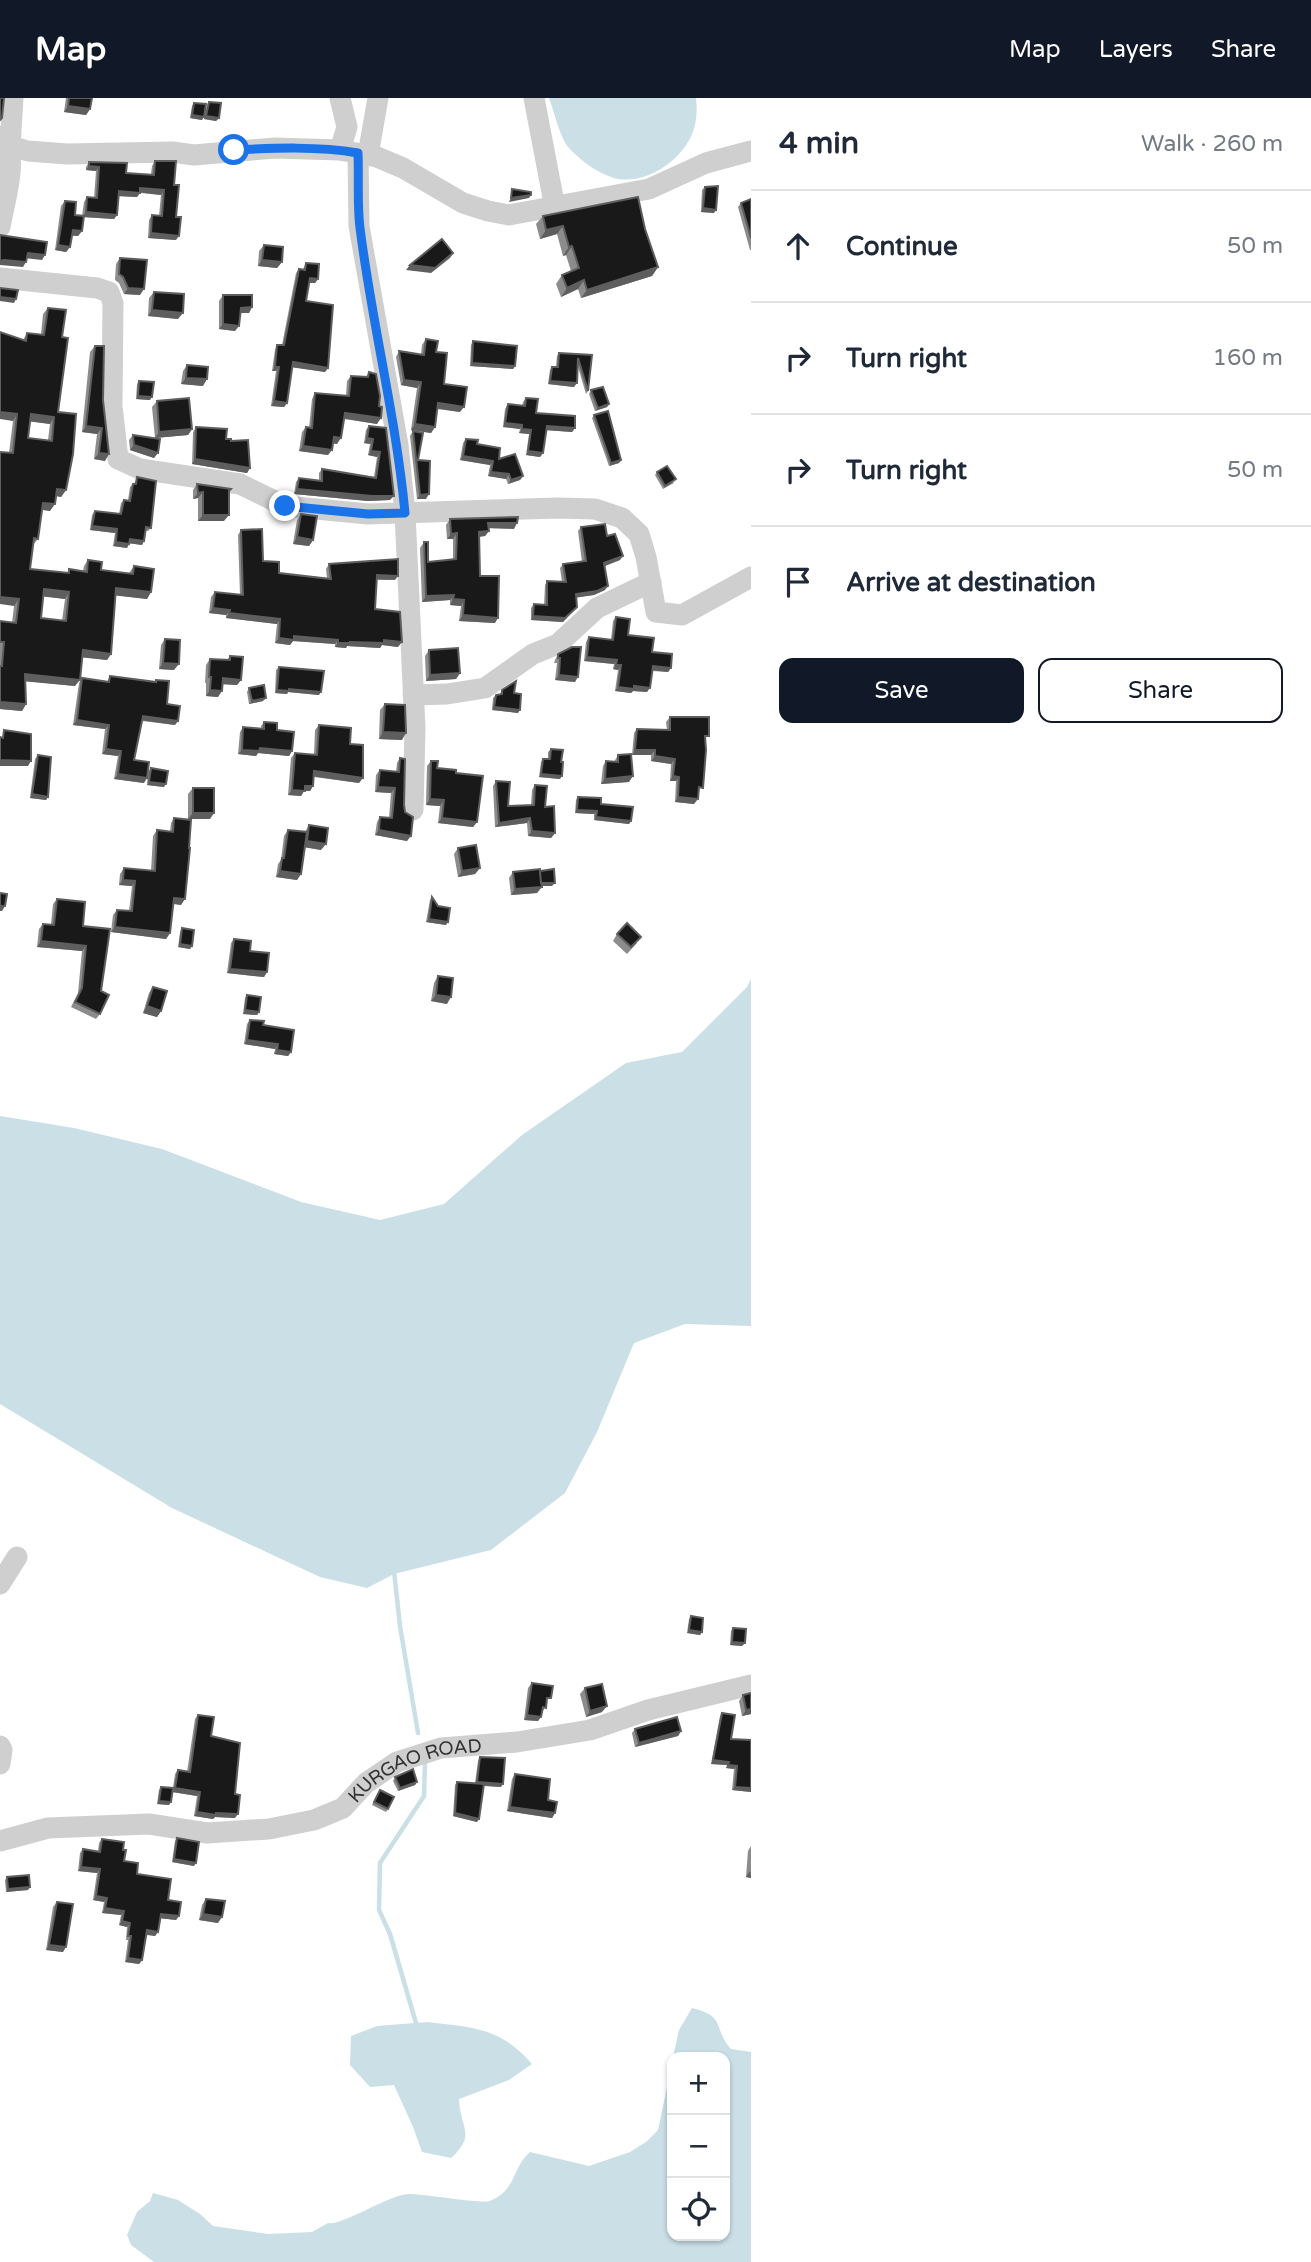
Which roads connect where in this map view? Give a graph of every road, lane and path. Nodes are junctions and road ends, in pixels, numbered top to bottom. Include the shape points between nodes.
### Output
1 (13, 98) edge
2 (340, 98) edge
3 (378, 98) edge
4 (534, 98) edge
5 (5, 141) edge
6 (751, 151) edge
7 (355, 153) junction
8 (555, 208) junction
9 (0, 227) edge
10 (0, 278) edge
11 (405, 513) junction
12 (751, 577) edge
13 (650, 582) junction
14 (413, 695) junction
15 (413, 810) dead end
16 (17, 1557) dead end
17 (0, 1584) edge
18 (751, 1685) edge
19 (0, 1746) edge
20 (0, 1764) edge
21 (0, 1841) edge

1 - 5 street
2 - 7 street
3 - 7 street
4 - 8 street
5 - 7 street via 28,151 67,154 194,155 275,148
5 - 9 street via 10,174
6 - 8 street via 706,163 649,189
7 - 8 street via 403,168 463,203 488,211 509,215
7 - 11 street via 359,226 398,445
10 - 11 street via 109,292 118,459 141,469 240,484 285,506
11 - 13 street via 595,509 622,519 639,534
11 - 14 street
12 - 13 street via 682,615 656,612
13 - 14 street via 597,608 558,643 533,654 485,688
14 - 15 street
16 - 17 street
18 - 21 street, KURGAO ROAD via 648,1710 590,1730 441,1748 397,1762 366,1783 343,1808 314,1820 269,1829 207,1833 149,1824 48,1828
19 - 20 street

